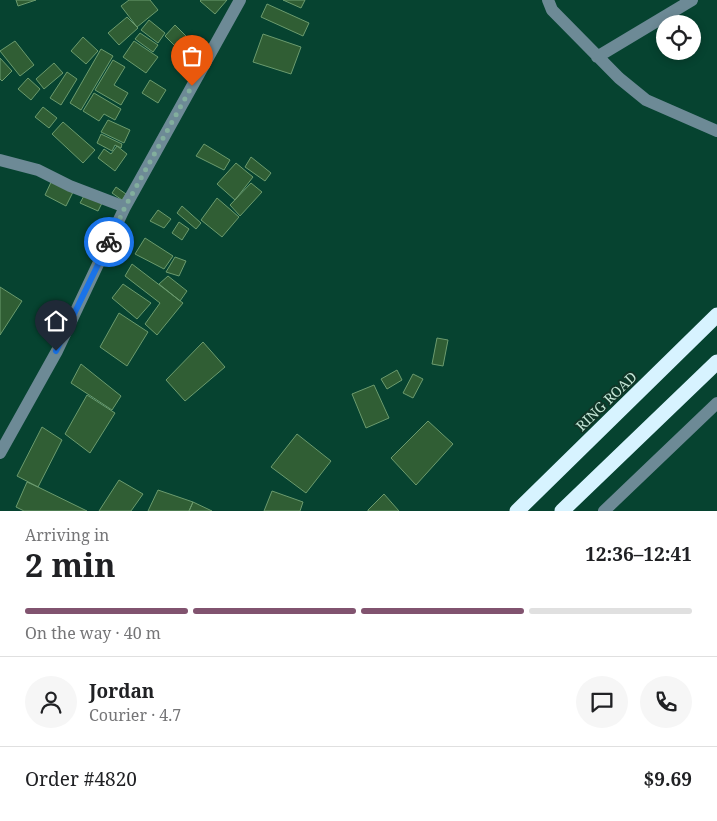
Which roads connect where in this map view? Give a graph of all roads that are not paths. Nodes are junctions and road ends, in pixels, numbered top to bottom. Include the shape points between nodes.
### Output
1 (240, 0) edge
2 (548, 0) edge
3 (692, 0) edge
4 (597, 57) junction
5 (717, 131) edge
6 (0, 160) edge
7 (125, 207) junction
8 (717, 315) edge
9 (717, 362) edge
10 (717, 403) edge
11 (0, 454) edge
12 (517, 511) edge
13 (562, 511) edge
14 (604, 511) edge

1 - 7 street
2 - 4 street via 552,10
3 - 4 street
4 - 5 street via 646,100
6 - 7 street via 38,170
7 - 11 street via 56,351
8 - 12 highway, RING ROAD
9 - 13 highway
10 - 14 street

